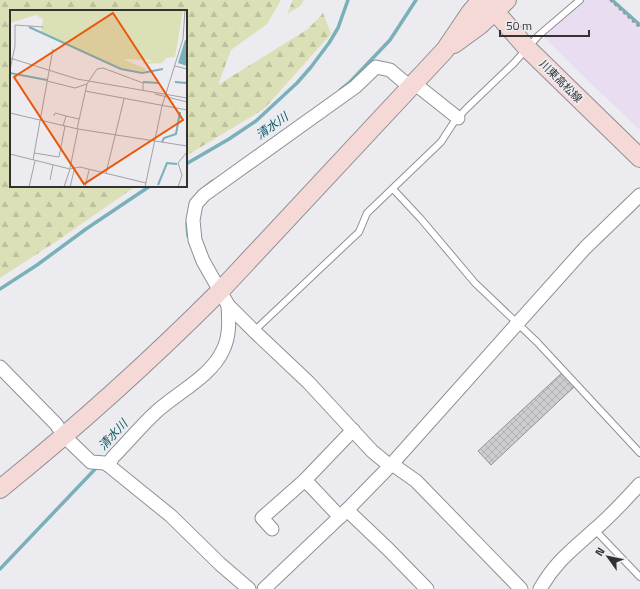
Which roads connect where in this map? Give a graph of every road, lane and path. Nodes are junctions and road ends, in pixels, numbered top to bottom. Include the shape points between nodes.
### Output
1 (482, 0) edge
2 (580, 0) edge
3 (610, 0) edge
4 (496, 4) edge
5 (640, 28) edge
6 (527, 48) junction
7 (445, 50) junction
8 (412, 85) junction
9 (458, 118) junction
10 (640, 158) edge
11 (393, 189) junction
12 (640, 195) edge
13 (224, 298) junction
14 (517, 324) junction
15 (254, 331) junction
16 (0, 367) edge
17 (353, 430) junction
18 (64, 436) junction
19 (640, 453) edge
20 (106, 464) junction
21 (391, 465) junction
22 (305, 480) junction
23 (640, 484) edge
24 (0, 489) edge
25 (343, 514) junction
26 (272, 529) dead end
27 (595, 530) junction
28 (640, 577) edge
29 (545, 587) edge
30 (249, 589) edge
31 (264, 589) edge
32 (428, 589) edge
33 (521, 589) edge

1 - 7 street
2 - 6 lane
3 - 5 path
4 - 6 street, 川東高松線
4 - 7 street via 480,25
6 - 9 lane
6 - 10 street, 川東高松線
7 - 8 street
8 - 9 street
8 - 13 street
8 - 13 street via 390,70 376,67 355,87 204,195 196,204 193,220 195,240 203,261
9 - 11 lane via 441,142
11 - 14 lane via 475,283
11 - 15 lane via 368,213 358,232
12 - 14 street via 585,248
13 - 15 street
13 - 18 street via 152,357
13 - 20 street via 228,336 223,351 214,364 156,412
14 - 19 lane via 537,342
14 - 21 street
15 - 17 street via 308,382
16 - 18 street via 56,424
17 - 21 street via 372,451
17 - 22 street
18 - 20 street via 91,462
18 - 24 street
20 - 30 street via 171,516
21 - 25 street
21 - 33 street via 416,481
22 - 25 street
22 - 26 street via 262,518
23 - 27 street
25 - 31 street
25 - 32 street via 388,549
27 - 28 lane
27 - 29 street via 558,562

